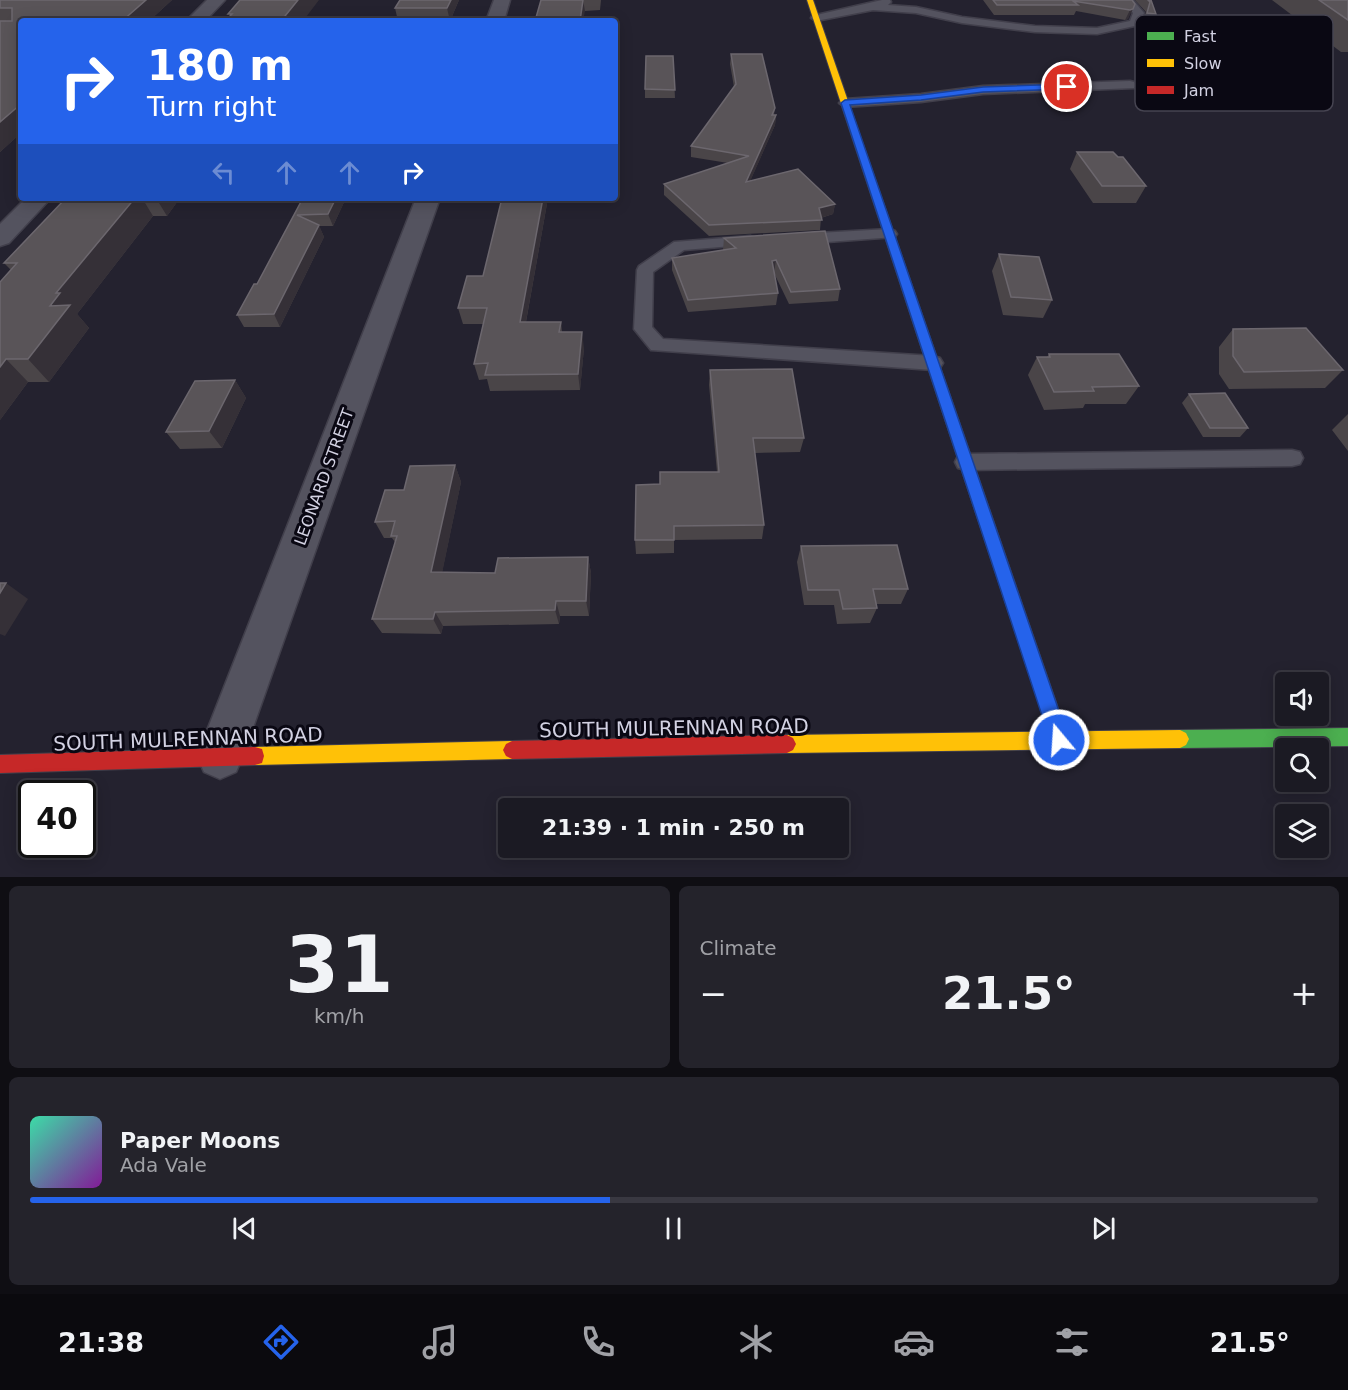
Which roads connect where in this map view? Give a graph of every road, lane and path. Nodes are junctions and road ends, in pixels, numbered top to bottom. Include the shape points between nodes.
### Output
1 (217, 0) edge
2 (502, 0) edge
3 (810, 0) edge
4 (891, 0) edge
5 (1127, 0) edge
6 (873, 7) junction
7 (1138, 15) edge
8 (198, 18) edge
9 (496, 18) edge
10 (816, 18) junction
11 (1135, 23) edge
12 (1130, 85) dead end
13 (845, 103) junction
14 (36, 201) edge
15 (427, 201) edge
16 (889, 234) junction
17 (0, 238) edge
18 (933, 363) junction
19 (1292, 458) dead end
20 (966, 462) junction
21 (1348, 737) edge
22 (1059, 740) junction
23 (220, 756) junction
24 (0, 764) edge

1 - 8 street
2 - 9 street
3 - 10 street
4 - 6 lane
5 - 7 lane
6 - 10 lane
6 - 11 lane via 1035,29 1097,31
10 - 13 street
12 - 13 lane via 983,90
13 - 16 street
14 - 17 street
15 - 23 street, LEONARD STREET
16 - 18 street
16 - 18 lane via 680,245 645,270 643,329 658,345
18 - 20 street
19 - 20 lane
20 - 22 street
21 - 22 street, SOUTH MULRENNAN ROAD
22 - 23 street, SOUTH MULRENNAN ROAD
23 - 24 street, SOUTH MULRENNAN ROAD

